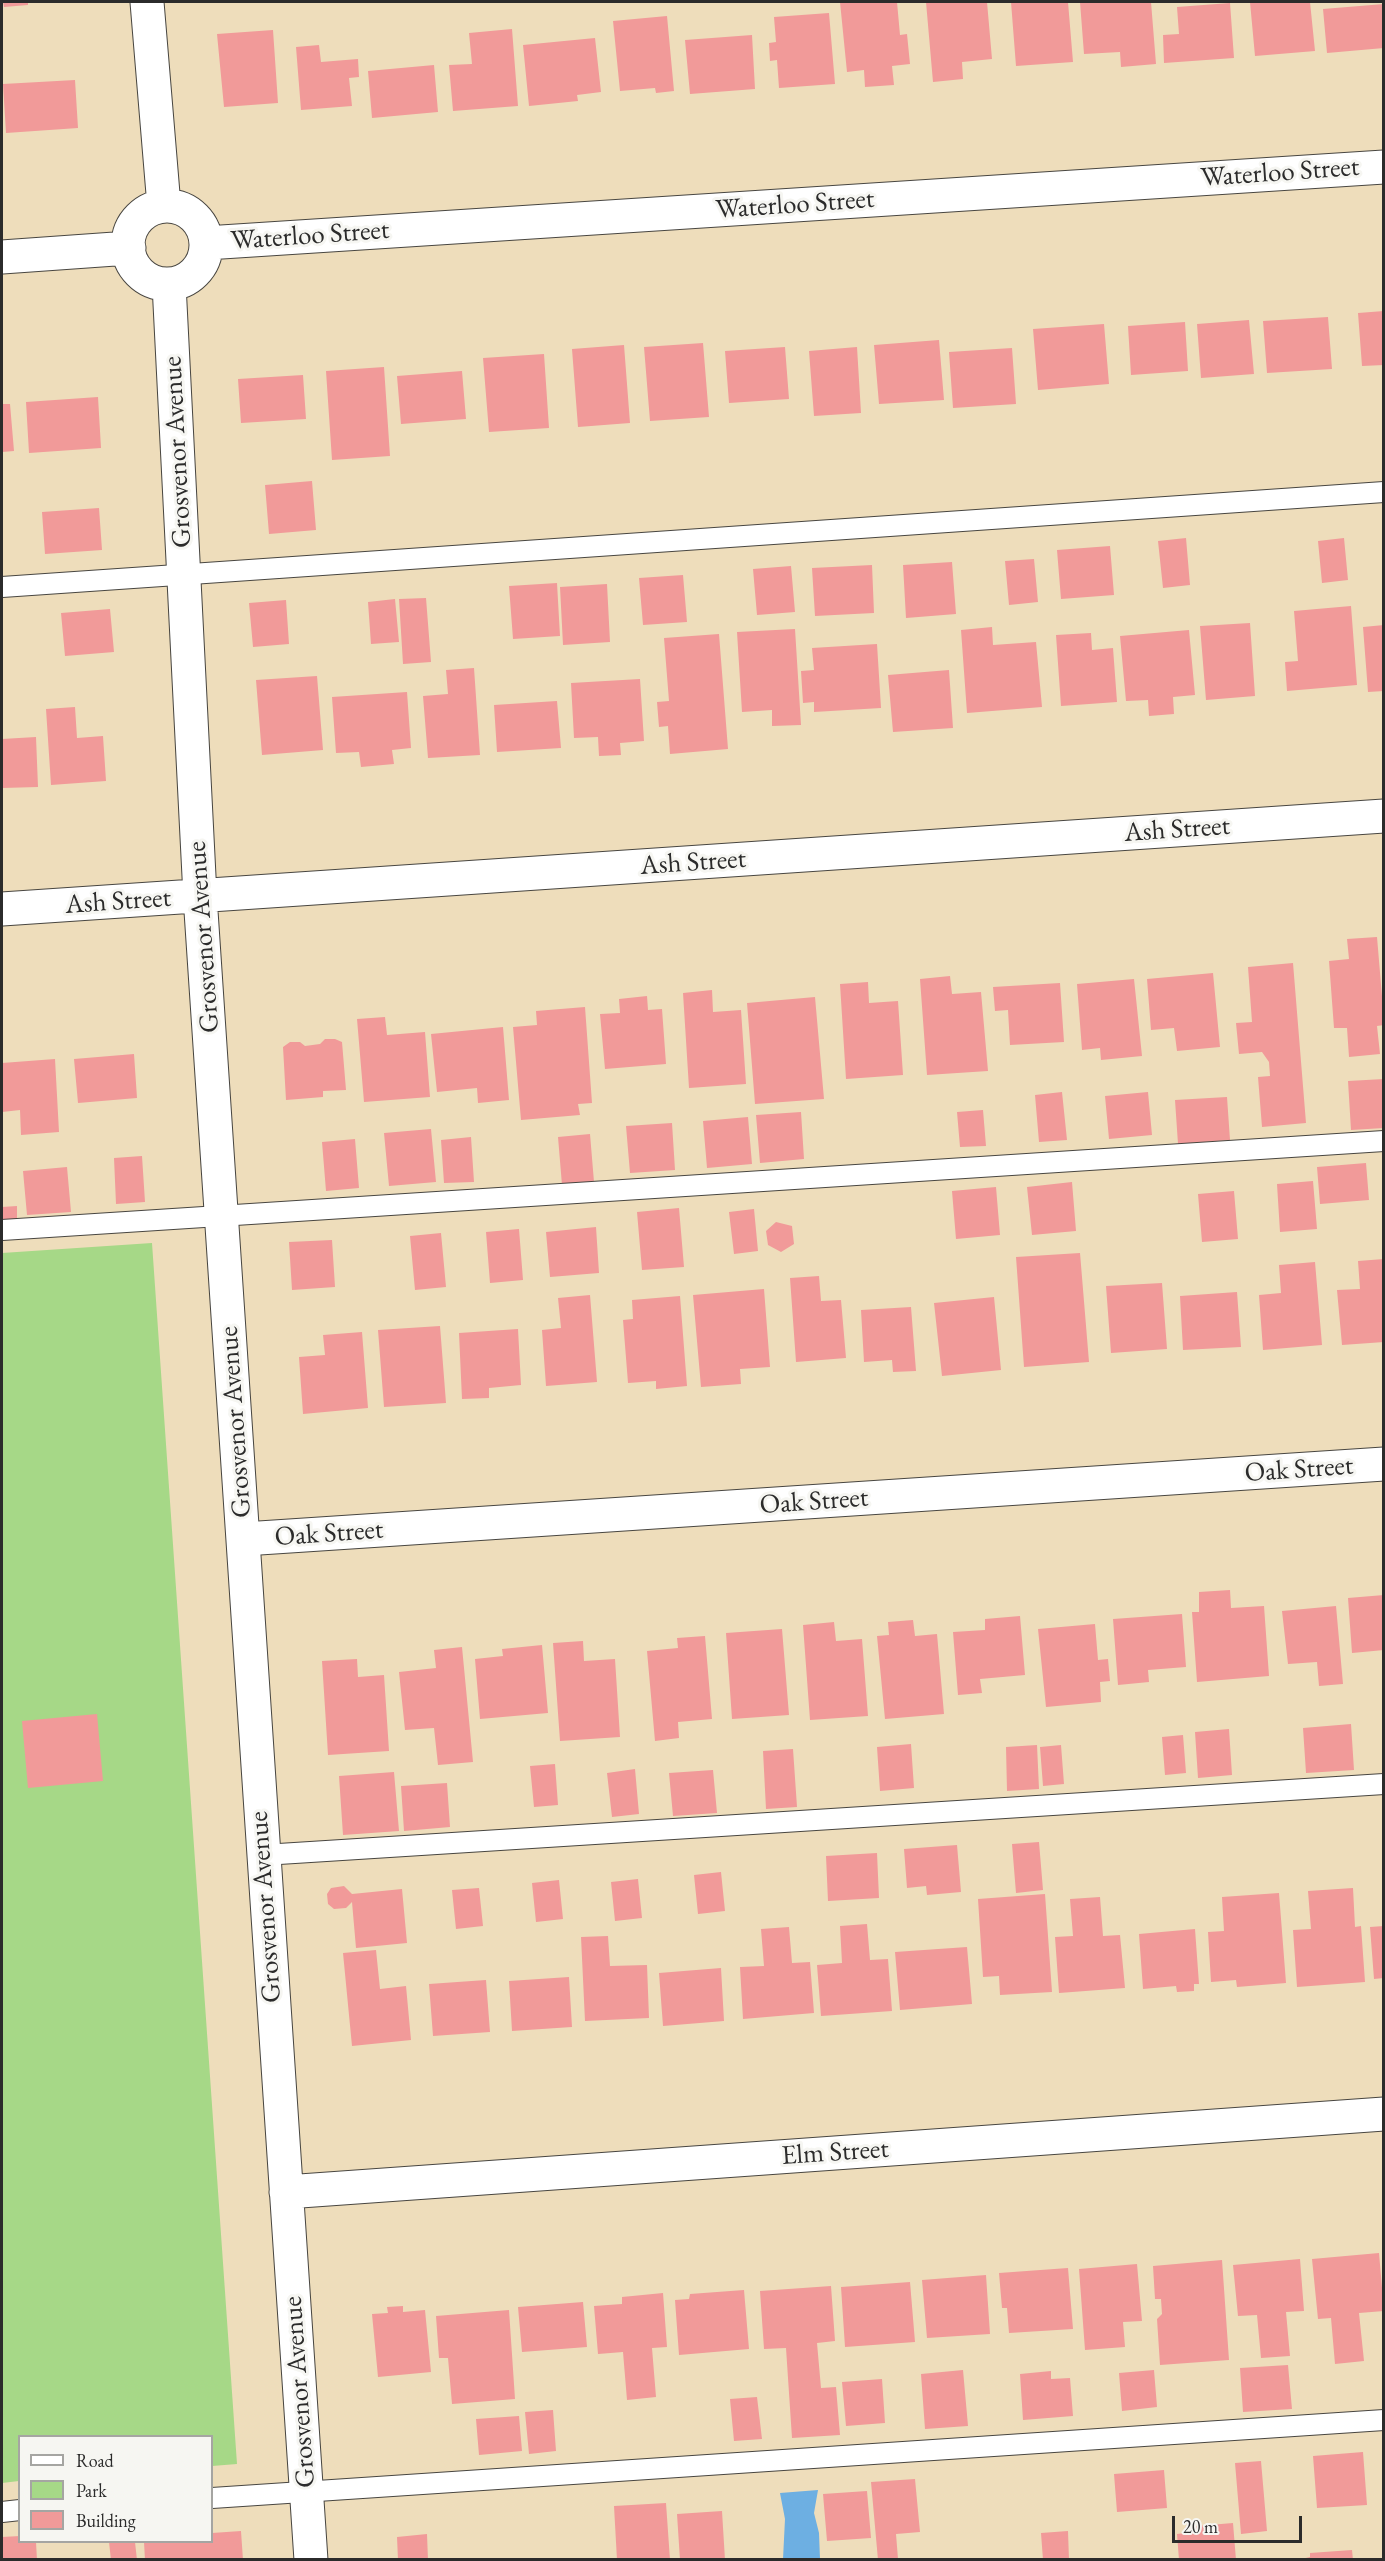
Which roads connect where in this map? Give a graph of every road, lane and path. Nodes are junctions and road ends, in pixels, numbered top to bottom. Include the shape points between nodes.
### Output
1 (147, 2) edge
2 (1383, 167) edge
3 (164, 206) junction
4 (206, 243) junction
5 (129, 248) junction
6 (2, 257) edge
7 (169, 284) junction
8 (1383, 492) edge
9 (185, 575) junction
10 (2, 587) edge
11 (1383, 816) edge
12 (200, 896) junction
13 (2, 909) edge
14 (1383, 1140) edge
15 (222, 1215) junction
16 (2, 1230) edge
17 (1383, 1464) edge
18 (244, 1539) junction
19 (1383, 1784) edge
20 (262, 1855) junction
21 (1383, 2114) edge
22 (286, 2192) junction
23 (1383, 2420) edge
24 (306, 2492) junction
25 (213, 2498) edge
26 (18, 2511) edge
27 (2, 2512) edge
28 (311, 2559) edge

1 - 3 street
2 - 4 street, Waterloo Street
3 - 4 street via 188,212 197,220
3 - 5 street via 141,216 129,236
4 - 7 street via 200,266 192,275
5 - 6 street
5 - 7 street via 137,270 146,278
7 - 9 street, Grosvenor Avenue
8 - 9 lane
9 - 10 lane
9 - 12 street, Grosvenor Avenue
11 - 12 street, Ash Street
12 - 13 street, Ash Street
12 - 15 street, Grosvenor Avenue
14 - 15 lane
15 - 16 lane
15 - 18 street, Grosvenor Avenue
17 - 18 street, Oak Street
18 - 20 street, Grosvenor Avenue
19 - 20 lane
20 - 22 street, Grosvenor Avenue
21 - 22 street, Elm Street
22 - 24 street, Grosvenor Avenue
23 - 24 lane
24 - 25 lane
24 - 28 street, Grosvenor Avenue
26 - 27 lane

